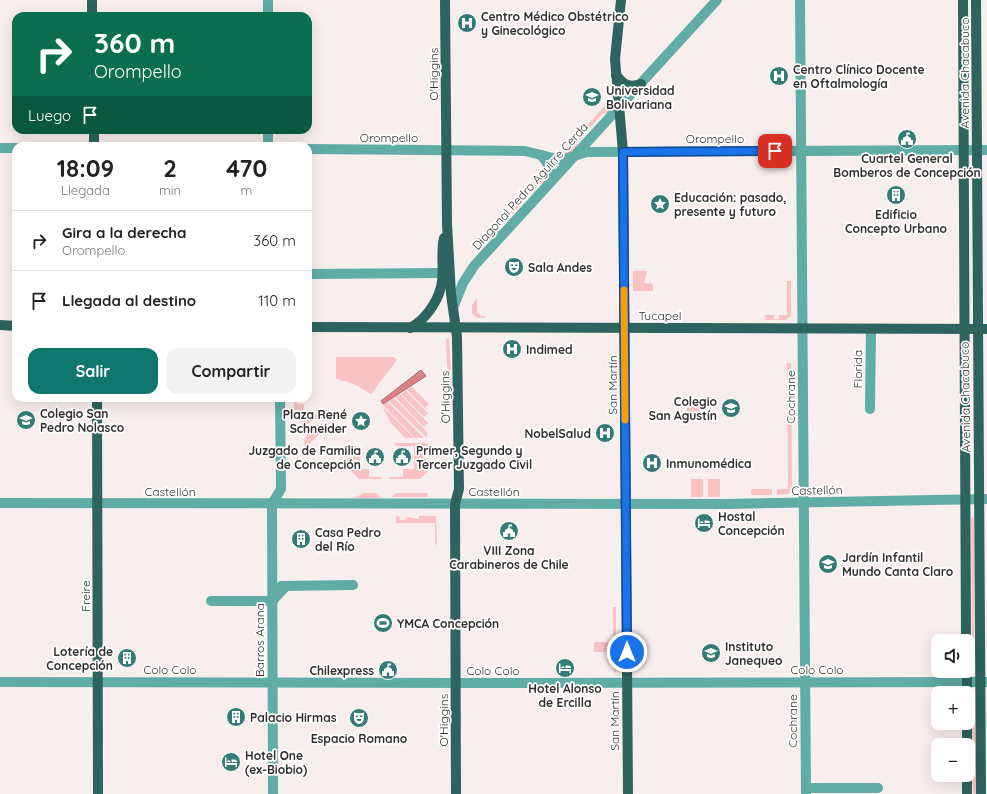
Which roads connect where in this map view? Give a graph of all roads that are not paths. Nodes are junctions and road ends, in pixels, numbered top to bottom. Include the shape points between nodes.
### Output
1 (92, 0) edge
2 (268, 0) edge
3 (445, 0) edge
4 (621, 0) edge
5 (717, 0) edge
6 (800, 0) edge
7 (963, 0) edge
8 (976, 0) edge
9 (92, 12) edge
10 (268, 12) edge
11 (616, 75) junction
12 (641, 84) junction
13 (620, 107) junction
14 (0, 148) edge
15 (12, 148) edge
16 (312, 149) edge
17 (446, 150) junction
18 (963, 150) junction
19 (982, 150) edge
20 (801, 151) junction
21 (623, 152) junction
22 (541, 155) junction
23 (574, 157) junction
24 (550, 182) junction
25 (447, 224) junction
26 (441, 273) junction
27 (312, 274) edge
28 (453, 308) junction
29 (0, 326) edge
30 (12, 326) edge
31 (312, 327) edge
32 (410, 328) junction
33 (456, 328) junction
34 (624, 328) junction
35 (802, 329) junction
36 (871, 329) junction
37 (964, 329) junction
38 (982, 329) edge
39 (97, 402) edge
40 (280, 402) edge
41 (870, 409) dead end
42 (281, 489) junction
43 (965, 499) junction
44 (983, 499) edge
45 (0, 503) edge
46 (804, 503) junction
47 (98, 504) junction
48 (272, 504) junction
49 (295, 504) junction
50 (455, 504) junction
51 (626, 504) junction
52 (353, 585) dead end
53 (272, 586) junction
54 (286, 586) junction
55 (272, 601) junction
56 (211, 602) dead end
57 (966, 634) edge
58 (967, 678) edge
59 (0, 682) edge
60 (98, 682) junction
61 (273, 682) junction
62 (805, 682) junction
63 (967, 682) junction
64 (984, 682) edge
65 (456, 683) junction
66 (627, 683) junction
67 (967, 686) edge
68 (967, 782) edge
69 (878, 788) dead end
70 (806, 791) edge
71 (98, 794) edge
72 (273, 794) edge
73 (456, 794) edge
74 (628, 794) edge
75 (967, 794) edge
76 (981, 794) edge

1 - 9 main road
2 - 10 street
3 - 17 main road, O'Higgins
4 - 11 main road, San Martín via 615,55
5 - 12 street, Diagonal Pedro Aguirre Cerda
6 - 20 street, Cochrane
7 - 18 main road, Avenida Chacabuco
8 - 19 main road, Avenida Chacabuco
11 - 12 main road via 626,85
11 - 13 main road, San Martín
12 - 13 street, Diagonal Pedro Aguirre Cerda
13 - 21 main road, San Martín
13 - 23 street, Diagonal Pedro Aguirre Cerda
14 - 15 street
16 - 17 street, Orompello
17 - 22 street, Orompello via 525,152
17 - 25 main road, O'Higgins
18 - 19 street, Orompello
18 - 20 street, Orompello
18 - 37 main road, Avenida Chacabuco
19 - 38 main road, Avenida Chacabuco
20 - 21 street, Orompello
20 - 35 street, Cochrane
21 - 23 street, Orompello via 587,152
21 - 34 main road, San Martín
22 - 23 street, Orompello via 561,160
22 - 24 street via 551,171
23 - 24 street, Diagonal Pedro Aguirre Cerda
24 - 28 street, Diagonal Pedro Aguirre Cerda via 471,270
25 - 26 main road via 443,240
25 - 28 main road, O'Higgins
26 - 27 street
26 - 32 main road via 441,286 435,302 422,319
28 - 33 main road, O'Higgins
29 - 30 main road
31 - 32 main road, Tucapel
32 - 33 main road, Tucapel
33 - 34 main road, Tucapel
33 - 50 main road, O'Higgins via 459,489
34 - 35 main road, Tucapel
34 - 51 main road, San Martín
35 - 36 main road, Tucapel
35 - 46 street, Cochrane
36 - 37 main road, Tucapel
36 - 41 street, Florida
37 - 38 main road, Tucapel
37 - 43 main road, Avenida Chacabuco
38 - 44 main road, Avenida Chacabuco
39 - 47 main road, Freire
40 - 42 street
42 - 48 street
42 - 49 street via 288,500
43 - 44 street, Castellón
43 - 46 street, Castellón
43 - 57 main road, Avenida Chacabuco
44 - 64 main road, Avenida Chacabuco
45 - 47 street, Castellón
46 - 51 street, Castellón
46 - 62 street, Cochrane
47 - 48 street, Castellón
47 - 60 main road, Freire
48 - 49 street, Castellón
48 - 53 street, Barros Arana
49 - 50 street, Castellón
50 - 51 street, Castellón
50 - 65 main road, O'Higgins
51 - 66 main road, San Martín
52 - 54 street
53 - 54 street
53 - 55 street, Barros Arana
54 - 55 street
55 - 56 street
55 - 61 street, Barros Arana
58 - 63 main road
59 - 60 street, Colo Colo
60 - 61 street, Colo Colo
60 - 71 main road, Freire
61 - 65 street, Colo Colo
61 - 72 street, Barros Arana
62 - 63 street, Colo Colo
62 - 66 street, Colo Colo
62 - 70 street, Cochrane
63 - 64 street, Colo Colo
63 - 67 main road
64 - 76 main road, Avenida Chacabuco
65 - 66 street, Colo Colo
65 - 73 main road, O'Higgins
66 - 74 main road, San Martín
68 - 75 main road
69 - 70 street

